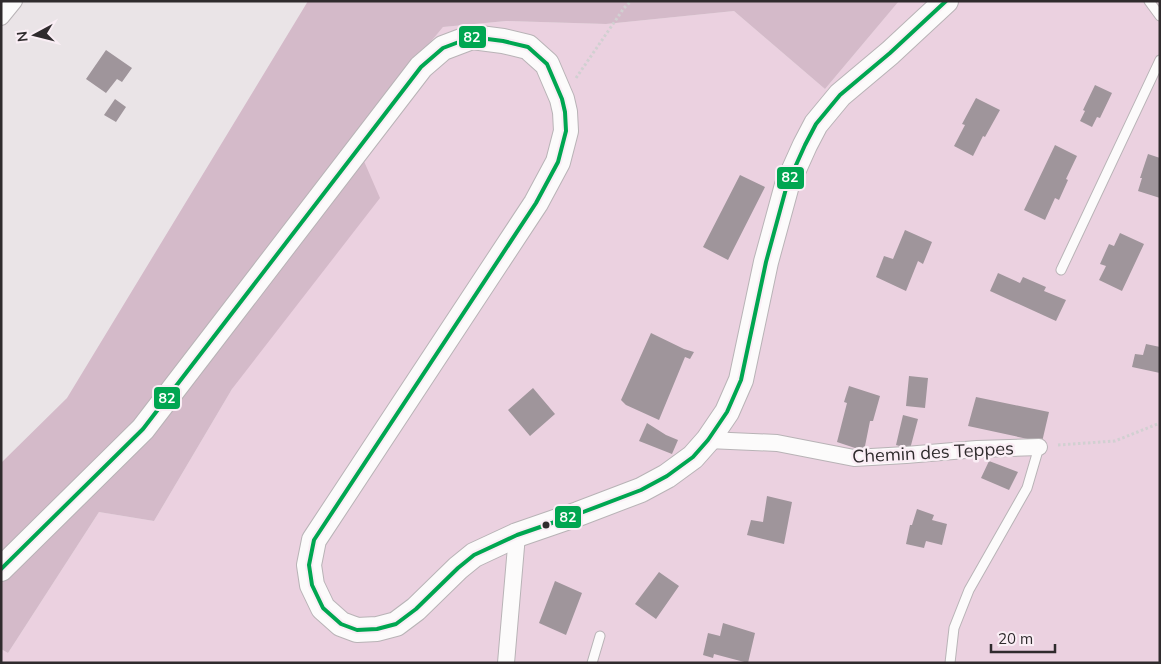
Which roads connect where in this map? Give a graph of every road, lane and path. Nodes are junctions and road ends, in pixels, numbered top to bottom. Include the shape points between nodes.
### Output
1 (14, 1) edge
2 (631, 1) edge
3 (946, 1) edge
4 (1150, 1) edge
5 (1160, 16) edge
6 (1, 18) edge
7 (1160, 60) edge
8 (562, 99) junction
9 (1061, 270) dead end
10 (1160, 424) edge
11 (708, 440) junction
12 (1040, 447) junction
13 (517, 535) junction
14 (1, 569) edge
15 (600, 636) dead end
16 (506, 663) edge
17 (592, 663) edge
18 (950, 663) edge

1 - 6 street
2 - 8 path
3 - 11 main road via 840,95 816,124 787,185 740,380 727,412
4 - 5 lane
7 - 9 lane
8 - 13 main road via 566,131 558,162 536,203 314,540 309,564 312,585 323,608 341,624 358,630 377,629 396,624 416,609 474,554
8 - 14 main road via 546,64 528,47 472,37 443,48 421,67 143,429
10 - 12 path, Chemin des Teppes via 1115,441
11 - 12 street, Chemin des Teppes via 776,443 854,458
11 - 13 main road via 693,457 641,490
12 - 18 lane, Chemin des Teppes via 1026,488 969,590 954,628
13 - 16 street
15 - 17 lane

